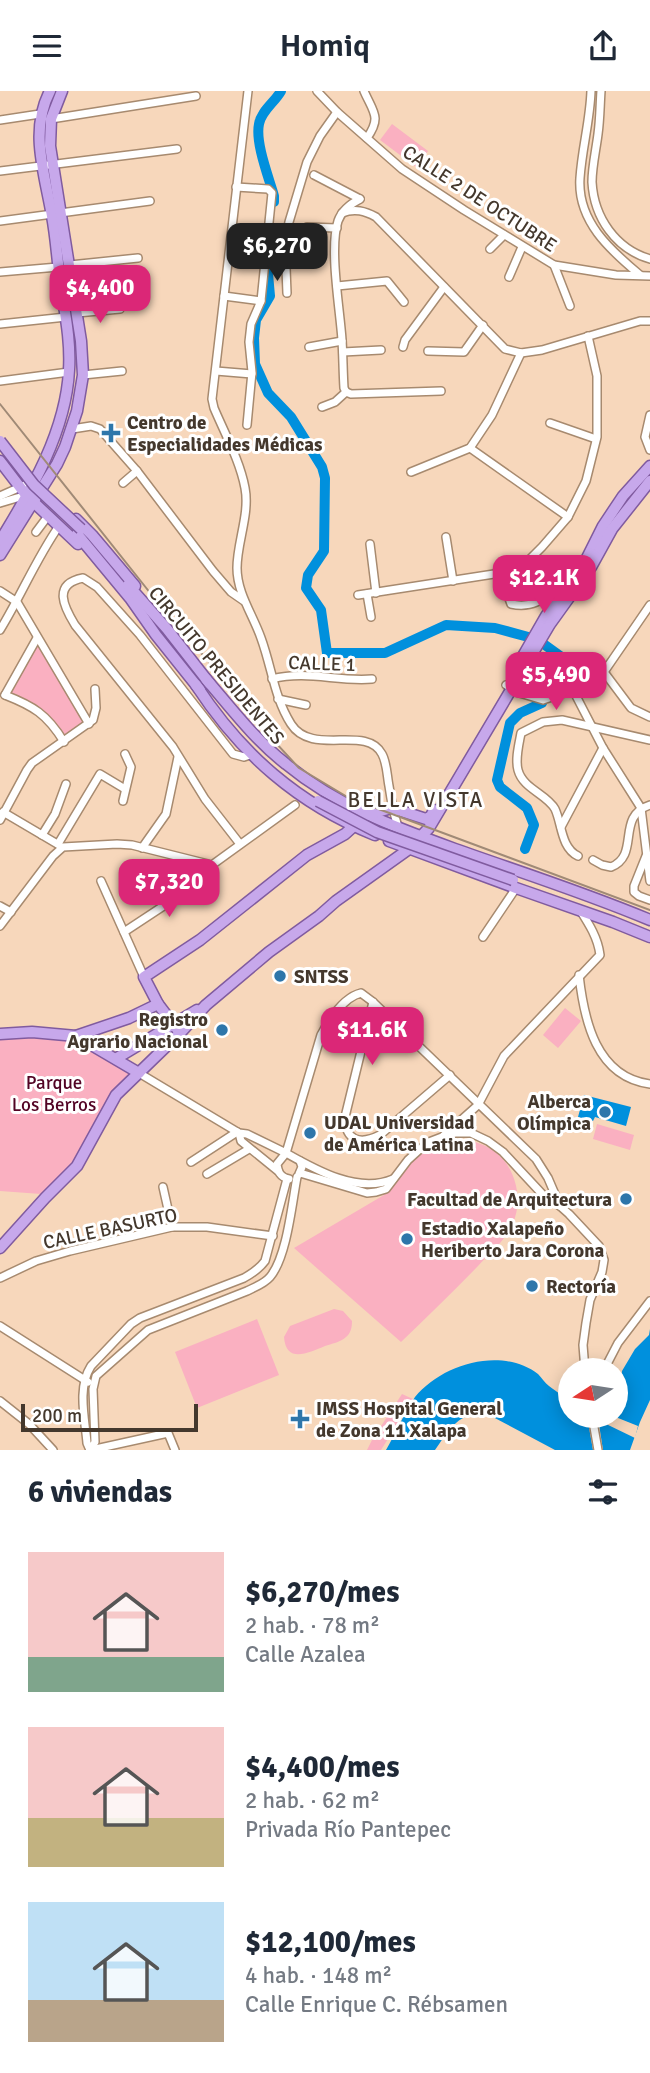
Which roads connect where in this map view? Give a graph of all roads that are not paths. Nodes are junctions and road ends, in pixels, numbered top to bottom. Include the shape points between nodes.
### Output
1 (50, 91) edge
2 (62, 91) edge
3 (248, 91) edge
4 (317, 91) edge
5 (364, 91) edge
6 (591, 92) edge
7 (601, 92) edge
8 (196, 96) dead end
9 (337, 112) junction
10 (40, 114) junction
11 (51, 119) junction
12 (0, 120) edge
13 (365, 137) junction
14 (177, 149) dead end
15 (54, 165) junction
16 (42, 166) junction
17 (0, 171) edge
18 (314, 175) dead end
19 (236, 187) junction
20 (150, 201) dead end
21 (342, 213) junction
22 (57, 214) junction
23 (0, 221) edge
24 (307, 227) dead end
25 (337, 228) junction
26 (504, 235) junction
27 (522, 247) junction
28 (490, 249) dead end
29 (138, 258) dead end
30 (650, 259) edge
31 (625, 261) junction
32 (70, 265) junction
33 (554, 265) junction
34 (58, 267) junction
35 (0, 272) edge
36 (616, 275) junction
37 (640, 275) junction
38 (650, 276) edge
39 (509, 277) dead end
40 (337, 286) junction
41 (444, 287) junction
42 (287, 293) dead end
43 (224, 296) junction
44 (261, 301) junction
45 (404, 302) dead end
46 (570, 306) dead end
47 (120, 309) dead end
48 (77, 313) junction
49 (66, 317) junction
50 (650, 321) edge
51 (0, 324) edge
52 (483, 325) junction
53 (588, 336) junction
54 (342, 341) junction
55 (309, 347) dead end
56 (403, 348) dead end
57 (381, 350) dead end
58 (428, 351) dead end
59 (342, 352) junction
60 (521, 353) junction
61 (216, 371) junction
62 (69, 372) junction
63 (122, 372) dead end
64 (252, 373) junction
65 (83, 375) junction
66 (0, 381) edge
67 (441, 391) dead end
68 (346, 392) junction
69 (322, 407) dead end
70 (650, 415) edge
71 (550, 423) dead end
72 (247, 425) dead end
73 (72, 429) junction
74 (596, 439) junction
75 (1, 444) edge
76 (470, 448) junction
77 (649, 449) edge
78 (0, 461) edge
79 (650, 466) edge
80 (137, 471) junction
81 (411, 473) dead end
82 (650, 481) edge
83 (38, 482) junction
84 (123, 483) dead end
85 (26, 495) junction
86 (0, 496) edge
87 (57, 501) junction
88 (0, 503) edge
89 (46, 514) junction
90 (568, 517) junction
91 (59, 526) junction
92 (79, 532) junction
93 (36, 533) dead end
94 (6, 536) edge
95 (446, 537) dead end
96 (370, 544) dead end
97 (0, 555) edge
98 (528, 560) junction
99 (570, 579) junction
100 (453, 581) junction
101 (0, 591) edge
102 (372, 593) junction
103 (358, 596) dead end
104 (17, 602) junction
105 (246, 602) junction
106 (650, 605) edge
107 (371, 617) dead end
108 (167, 629) junction
109 (0, 630) edge
110 (156, 635) junction
111 (37, 638) junction
112 (604, 672) junction
113 (206, 679) junction
114 (272, 679) junction
115 (372, 679) dead end
116 (196, 685) junction
117 (508, 687) junction
118 (96, 689) dead end
119 (573, 690) junction
120 (2, 695) edge
121 (278, 699) junction
122 (306, 705) dead end
123 (650, 716) edge
124 (89, 725) junction
125 (592, 726) junction
126 (650, 740) edge
127 (64, 741) junction
128 (603, 748) junction
129 (125, 754) dead end
130 (250, 755) junction
131 (178, 756) junction
132 (66, 784) dead end
133 (125, 789) junction
134 (320, 798) junction
135 (124, 801) dead end
136 (345, 804) junction
137 (295, 805) dead end
138 (650, 805) edge
139 (392, 808) junction
140 (641, 808) junction
141 (1, 815) edge
142 (366, 815) junction
143 (336, 817) junction
144 (353, 826) junction
145 (561, 827) junction
146 (402, 829) junction
147 (42, 835) junction
148 (421, 837) junction
149 (240, 844) junction
150 (60, 845) junction
151 (142, 848) junction
152 (409, 849) junction
153 (646, 855) junction
154 (474, 856) junction
155 (578, 856) dead end
156 (593, 860) dead end
157 (496, 864) junction
158 (468, 871) junction
159 (489, 879) junction
160 (195, 880) dead end
161 (101, 881) dead end
162 (650, 881) edge
163 (516, 888) junction
164 (650, 900) edge
165 (0, 906) edge
166 (579, 909) junction
167 (11, 912) junction
168 (650, 922) edge
169 (0, 926) edge
170 (124, 932) junction
171 (650, 932) edge
172 (483, 937) dead end
173 (650, 937) edge
174 (579, 975) junction
175 (144, 977) junction
176 (373, 1002) junction
177 (158, 1004) junction
178 (206, 1005) junction
179 (173, 1024) junction
180 (180, 1033) junction
181 (0, 1034) edge
182 (76, 1036) junction
183 (117, 1058) junction
184 (139, 1073) junction
185 (450, 1075) junction
186 (650, 1084) edge
187 (478, 1105) junction
188 (464, 1118) junction
189 (238, 1132) junction
190 (471, 1133) junction
191 (442, 1137) junction
192 (249, 1149) junction
193 (286, 1153) junction
194 (300, 1161) junction
195 (191, 1162) dead end
196 (278, 1171) junction
197 (544, 1172) junction
198 (207, 1174) dead end
199 (298, 1175) junction
200 (287, 1179) junction
201 (333, 1179) junction
202 (528, 1181) junction
203 (163, 1187) dead end
204 (560, 1206) junction
205 (172, 1227) junction
206 (273, 1236) junction
207 (0, 1248) edge
208 (255, 1272) junction
209 (0, 1277) edge
210 (262, 1284) junction
211 (648, 1307) edge
212 (0, 1326) edge
213 (584, 1358) edge
214 (610, 1358) edge
215 (84, 1380) junction
216 (93, 1385) junction
217 (0, 1401) edge
218 (594, 1428) edge
219 (53, 1450) edge
220 (90, 1450) edge
221 (175, 1450) edge
222 (598, 1450) edge

1 - 10 main road
2 - 11 main road
3 - 19 street
4 - 9 street, CALLE 2 DE OCTUBRE
5 - 13 street via 376,119
6 - 7 street
6 - 31 street via 581,192 594,231
7 - 30 street via 592,175 594,198 612,235 632,252
8 - 11 street
9 - 13 street, CALLE 2 DE OCTUBRE
9 - 42 street via 310,156 289,222
10 - 12 street
10 - 16 main road
11 - 15 main road
13 - 26 street, CALLE 2 DE OCTUBRE via 402,169
14 - 15 street
15 - 16 street
15 - 22 main road
16 - 17 street
16 - 22 main road
18 - 21 street via 360,199
19 - 43 street
19 - 44 street via 272,193
20 - 22 street
21 - 25 street
21 - 41 street via 364,211 376,217
22 - 23 street
22 - 32 main road
22 - 34 main road
24 - 25 street
25 - 40 street
26 - 27 street, CALLE 2 DE OCTUBRE
26 - 28 street
27 - 33 street, CALLE 2 DE OCTUBRE
27 - 39 street
29 - 32 street
31 - 36 street
31 - 37 street
32 - 48 main road
33 - 36 street, CALLE 2 DE OCTUBRE
33 - 46 street
34 - 35 street
34 - 49 main road
36 - 37 street, CALLE 2 DE OCTUBRE
37 - 38 street, CALLE 2 DE OCTUBRE
40 - 45 street via 387,281
40 - 54 street
41 - 52 street
41 - 56 street
43 - 44 street
43 - 61 street
44 - 64 street via 251,324
47 - 48 street
48 - 65 main road
49 - 51 street
49 - 62 main road
50 - 53 street
52 - 58 street via 464,352
52 - 60 street via 505,349
53 - 60 street
53 - 74 street via 597,376
54 - 55 street
54 - 59 street
57 - 59 street
59 - 68 street
60 - 76 street via 492,415
61 - 64 street
61 - 105 street via 214,408 246,492 237,565
62 - 66 street
62 - 83 main road via 63,415
63 - 65 street
64 - 72 street
65 - 73 main road
67 - 68 street
68 - 69 street
70 - 77 street via 645,437
71 - 74 street
73 - 80 street via 100,429
73 - 83 main road via 57,464
74 - 90 street via 586,481
75 - 83 main road
75 - 92 main road, CIRCUITO PRESIDENTES, bridge
76 - 81 street
76 - 90 street
78 - 85 main road
79 - 99 main road via 623,496
80 - 84 street
80 - 105 street via 213,571
82 - 117 main road
83 - 85 main road
83 - 85 street
83 - 87 main road
85 - 86 street
85 - 88 street
85 - 89 main road
85 - 94 main road
87 - 89 main road via 47,507
87 - 108 main road via 92,535
89 - 91 main road
89 - 93 street
90 - 98 street
91 - 104 street
91 - 110 main road
92 - 108 main road, CIRCUITO PRESIDENTES
92 - 110 main road, CIRCUITO PRESIDENTES
94 - 97 main road
95 - 100 street
96 - 102 street
98 - 99 street via 510,586 511,604 537,603
98 - 100 street via 494,574
99 - 117 main road
100 - 102 street
101 - 104 street
102 - 103 street
102 - 107 street
104 - 109 street
104 - 111 street
105 - 114 street
106 - 112 street
108 - 113 main road, CIRCUITO PRESIDENTES
110 - 116 main road, CIRCUITO PRESIDENTES
111 - 120 street
111 - 124 street
112 - 119 street
112 - 123 street via 631,708
113 - 134 main road, CIRCUITO PRESIDENTES via 262,749
113 - 136 main road via 284,763
114 - 115 street, CALLE 1 via 305,674
114 - 121 street
116 - 130 main road
116 - 134 main road, CIRCUITO PRESIDENTES via 257,753
117 - 119 street via 543,700
117 - 139 main road via 431,816 426,819
117 - 148 main road
118 - 124 street via 95,714
119 - 125 street
120 - 127 street via 44,715
121 - 122 street
121 - 139 street via 292,726 305,737 357,741 378,748
124 - 127 street
125 - 126 street
125 - 128 street
125 - 145 street via 562,720 543,722 521,733 520,777 554,806
127 - 141 street via 32,763
128 - 140 street
128 - 145 street
129 - 133 street via 131,767
130 - 131 street via 233,754 97,587 83,578 75,579 64,590 64,607
130 - 143 main road
131 - 149 street
131 - 151 street via 166,814
132 - 147 street
133 - 135 street
133 - 150 street via 100,774
134 - 168 main road, CIRCUITO PRESIDENTES, bridge via 379,827
134 - 171 main road, CIRCUITO PRESIDENTES, bridge via 377,832
136 - 142 main road
136 - 143 main road via 348,815
137 - 149 street
138 - 140 street
139 - 142 main road
139 - 146 street
140 - 153 street
140 - 156 street via 630,824 622,861 611,867
141 - 147 street
142 - 144 main road
142 - 146 main road
143 - 144 main road
144 - 152 main road
144 - 175 main road
145 - 155 street via 567,847
146 - 148 main road
146 - 152 main road via 410,838
147 - 150 street
148 - 152 main road
148 - 154 main road
149 - 151 street via 212,865
150 - 151 street
150 - 167 street
152 - 158 main road
152 - 178 main road via 269,952
153 - 162 street
153 - 164 street via 634,892
154 - 157 main road
154 - 158 main road via 477,865
157 - 159 main road via 488,869
157 - 168 main road via 606,901
158 - 159 main road
159 - 163 main road
160 - 170 street
161 - 170 street
163 - 166 main road
163 - 172 street
165 - 167 street
166 - 173 main road
166 - 174 street via 600,955
167 - 169 street
170 - 175 street
174 - 186 street via 589,1029 599,1051 624,1077
174 - 187 street via 504,1056
175 - 177 main road
176 - 185 street
176 - 185 street via 345,1117 350,1136 365,1140 380,1135
176 - 193 street via 361,993 354,995 329,1021
177 - 179 main road
177 - 182 main road
178 - 179 main road
178 - 180 main road
179 - 180 main road
179 - 183 main road
180 - 184 main road
181 - 182 main road
182 - 183 main road
183 - 184 main road
184 - 189 street
184 - 207 main road via 116,1095 77,1167
185 - 187 street
187 - 188 street
187 - 197 street
188 - 190 street
188 - 191 street
189 - 192 street
189 - 193 street
189 - 195 street
190 - 191 street
190 - 202 street via 503,1152
191 - 201 street via 419,1150 386,1189 367,1193
192 - 196 street
192 - 198 street
193 - 194 street
193 - 196 street via 277,1164
194 - 199 street
194 - 201 street
196 - 200 street
197 - 202 street
197 - 204 street
199 - 200 street
199 - 201 street
199 - 210 street via 285,1243 276,1267
200 - 206 street
202 - 204 street
203 - 205 street
204 - 213 street via 599,1246 604,1260 590,1300
205 - 206 street, CALLE BASURTO
205 - 209 street, CALLE BASURTO via 36,1261
206 - 208 street via 265,1261
208 - 210 street
208 - 215 street via 140,1318 91,1366
210 - 216 street via 148,1330 96,1376
211 - 214 street
212 - 215 street
215 - 216 street
215 - 220 street
216 - 220 street via 95,1442
217 - 219 street
218 - 222 street
220 - 221 street via 168,1433

